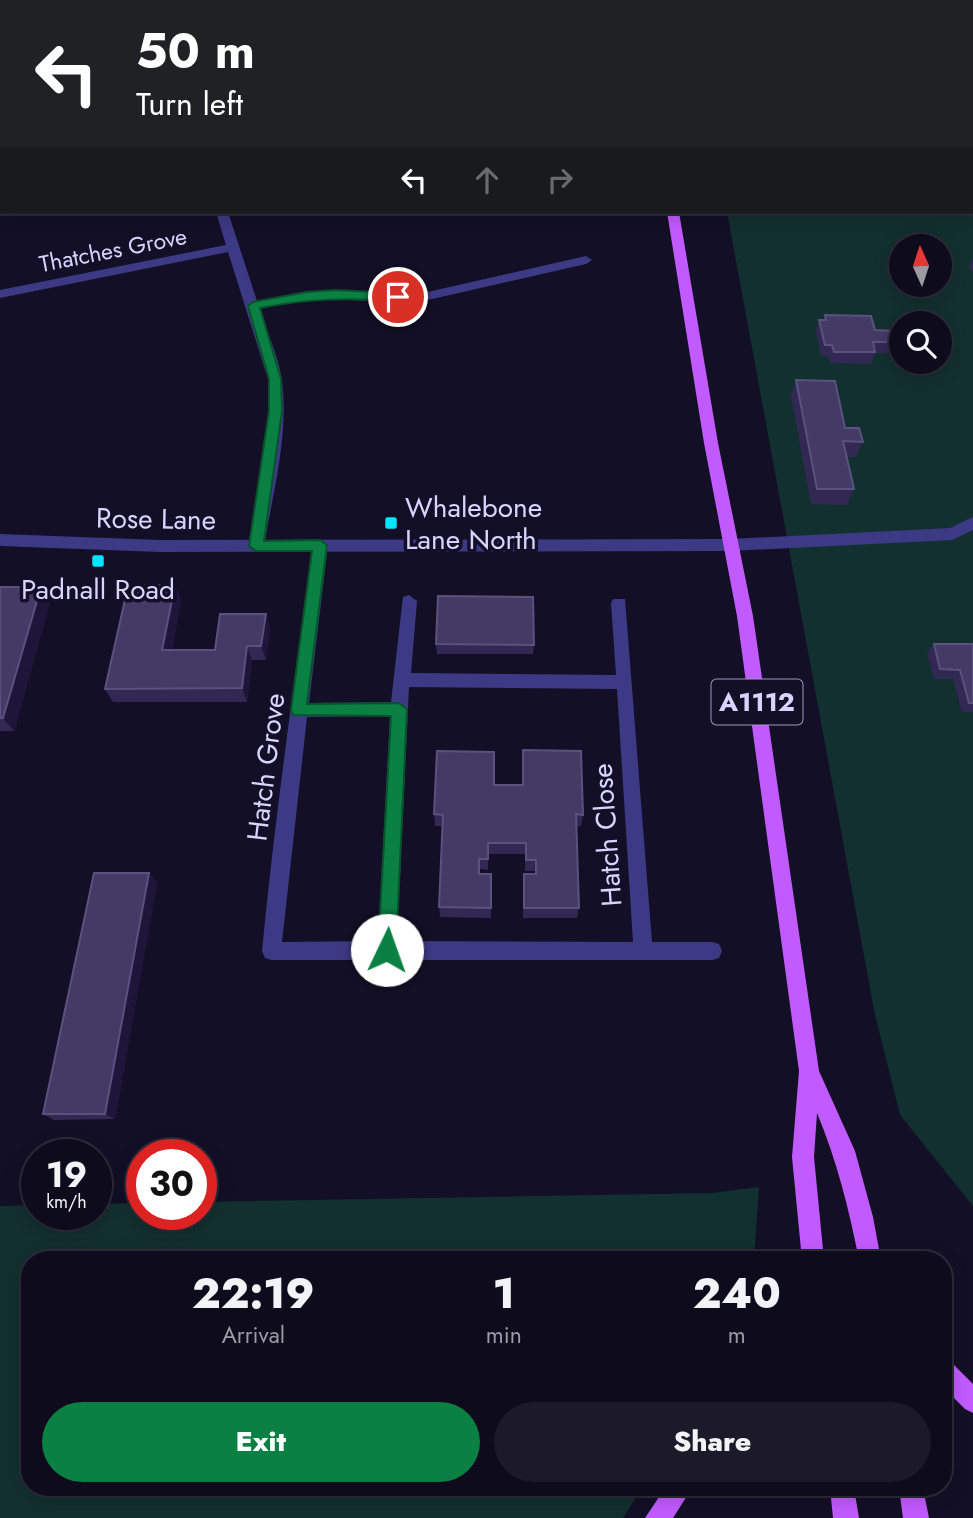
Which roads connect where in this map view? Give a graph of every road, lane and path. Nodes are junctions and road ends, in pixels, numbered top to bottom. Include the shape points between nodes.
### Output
1 (223, 214) edge
2 (673, 214) edge
3 (234, 247) junction
4 (586, 260) dead end
5 (0, 294) edge
6 (253, 306) junction
7 (973, 523) edge
8 (0, 540) edge
9 (320, 545) junction
10 (731, 545) junction
11 (256, 546) junction
12 (409, 601) dead end
13 (619, 603) dead end
14 (402, 680) junction
15 (625, 682) junction
16 (399, 709) junction
17 (299, 710) junction
18 (387, 950) junction
19 (643, 951) junction
20 (712, 951) dead end
21 (809, 1071) junction
22 (807, 1215) junction
23 (805, 1251) edge
24 (812, 1251) edge
25 (870, 1251) edge
26 (952, 1379) edge
27 (973, 1401) edge
28 (674, 1496) edge
29 (843, 1496) edge
30 (912, 1496) edge
31 (658, 1518) edge
32 (846, 1518) edge
33 (916, 1518) edge

1 - 3 street, Thatches Grove
2 - 10 main road, A1112
3 - 5 street, Thatches Grove
3 - 6 street, Thatches Grove
4 - 6 street via 419,298 307,295
6 - 11 street, Thatches Grove via 275,379 276,411
7 - 10 street, Rose Lane via 951,534
8 - 11 street, Rose Lane
9 - 10 street, Rose Lane
9 - 11 street, Rose Lane
9 - 17 street, Hatch Grove
10 - 21 main road, A1112
12 - 14 street
13 - 15 street, Hatch Close
14 - 15 street
14 - 16 street
15 - 19 street, Hatch Close
16 - 17 street
16 - 18 street
17 - 18 street, Hatch Grove via 272,951
18 - 19 street
19 - 20 street
21 - 22 main road, A1112 via 803,1157
21 - 25 main road, A1112 via 844,1152
22 - 23 main road, A1112
22 - 24 main road, A1112
26 - 27 main road
28 - 31 main road
29 - 32 main road
30 - 33 main road

